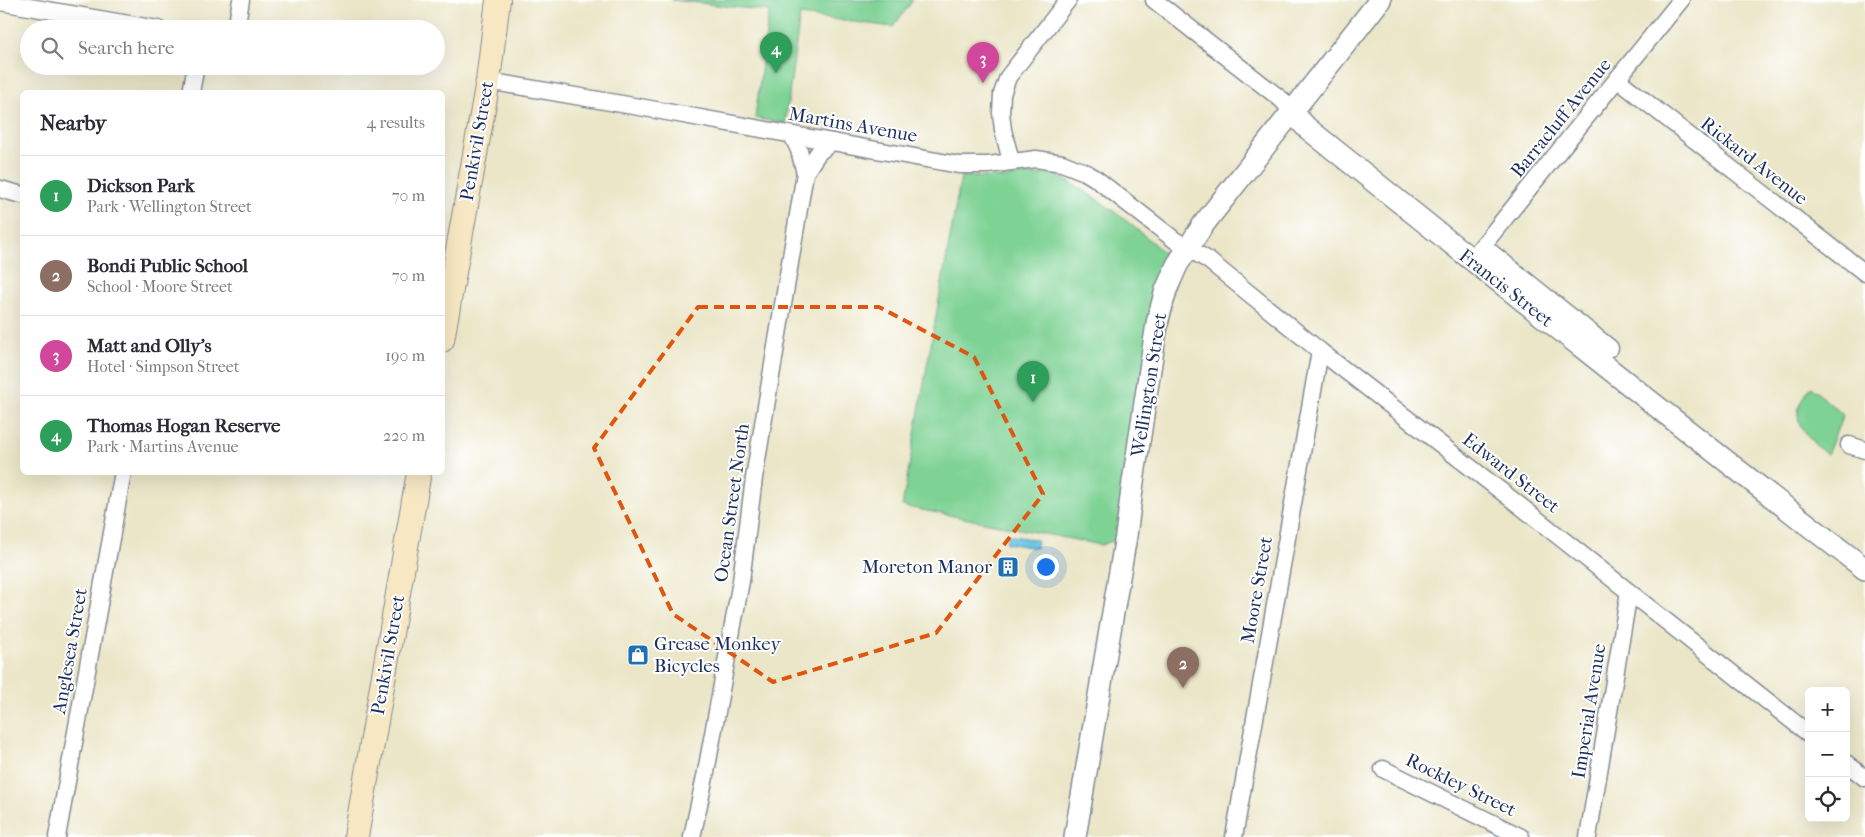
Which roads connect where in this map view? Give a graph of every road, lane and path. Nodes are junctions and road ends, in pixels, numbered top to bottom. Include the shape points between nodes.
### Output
1 (241, 0) edge
2 (498, 0) edge
3 (1068, 0) edge
4 (1154, 0) edge
5 (1380, 0) edge
6 (1681, 0) edge
7 (0, 2) edge
8 (105, 20) edge
9 (238, 20) edge
10 (194, 75) edge
11 (1618, 80) junction
12 (488, 81) junction
13 (191, 90) edge
14 (1292, 112) junction
15 (792, 135) junction
16 (832, 142) junction
17 (1011, 162) junction
18 (805, 174) junction
19 (0, 189) edge
20 (20, 194) edge
21 (1187, 248) junction
22 (1477, 253) junction
23 (1865, 273) edge
24 (445, 323) edge
25 (1610, 348) dead end
26 (1320, 351) junction
27 (122, 475) edge
28 (418, 475) edge
29 (1865, 569) edge
30 (1629, 592) junction
31 (1806, 732) edge
32 (1850, 766) edge
33 (1383, 769) dead end
34 (1865, 778) edge
35 (57, 837) edge
36 (356, 837) edge
37 (692, 837) edge
38 (1075, 837) edge
39 (1234, 837) edge
40 (1521, 837) edge
41 (1588, 837) edge

1 - 9 street
2 - 12 main road, Penkivil Street
3 - 17 street via 1008,77 1002,94 1003,130
4 - 14 street, Francis Street via 1282,100
5 - 14 street, Wellington Street
6 - 11 street, Barracluff Avenue
7 - 8 street
10 - 13 street
11 - 22 street, Barracluff Avenue
11 - 23 street, Rickard Avenue
12 - 15 street, Martins Avenue
12 - 24 main road, Penkivil Street
14 - 21 street, Wellington Street
14 - 22 street, Francis Street via 1307,128
15 - 16 street, Martins Avenue
15 - 18 street, Ocean Street North
16 - 17 street, Martins Avenue via 959,165
16 - 18 street, Ocean Street North via 818,153
17 - 21 street, Martins Avenue via 1045,160 1085,172
18 - 37 street, Ocean Street North via 754,478 741,581
19 - 20 street
21 - 26 street, Edward Street via 1208,260
21 - 38 street, Wellington Street via 1166,290 1157,322 1126,536
22 - 25 street, Francis Street
22 - 29 street, Francis Street via 1746,477
26 - 30 street, Edward Street
26 - 39 street, Moore Street
27 - 35 street, Anglesea Street
28 - 36 main road, Penkivil Street
30 - 31 street, Edward Street
30 - 41 street, Imperial Avenue
32 - 34 street
33 - 40 street, Rockley Street

